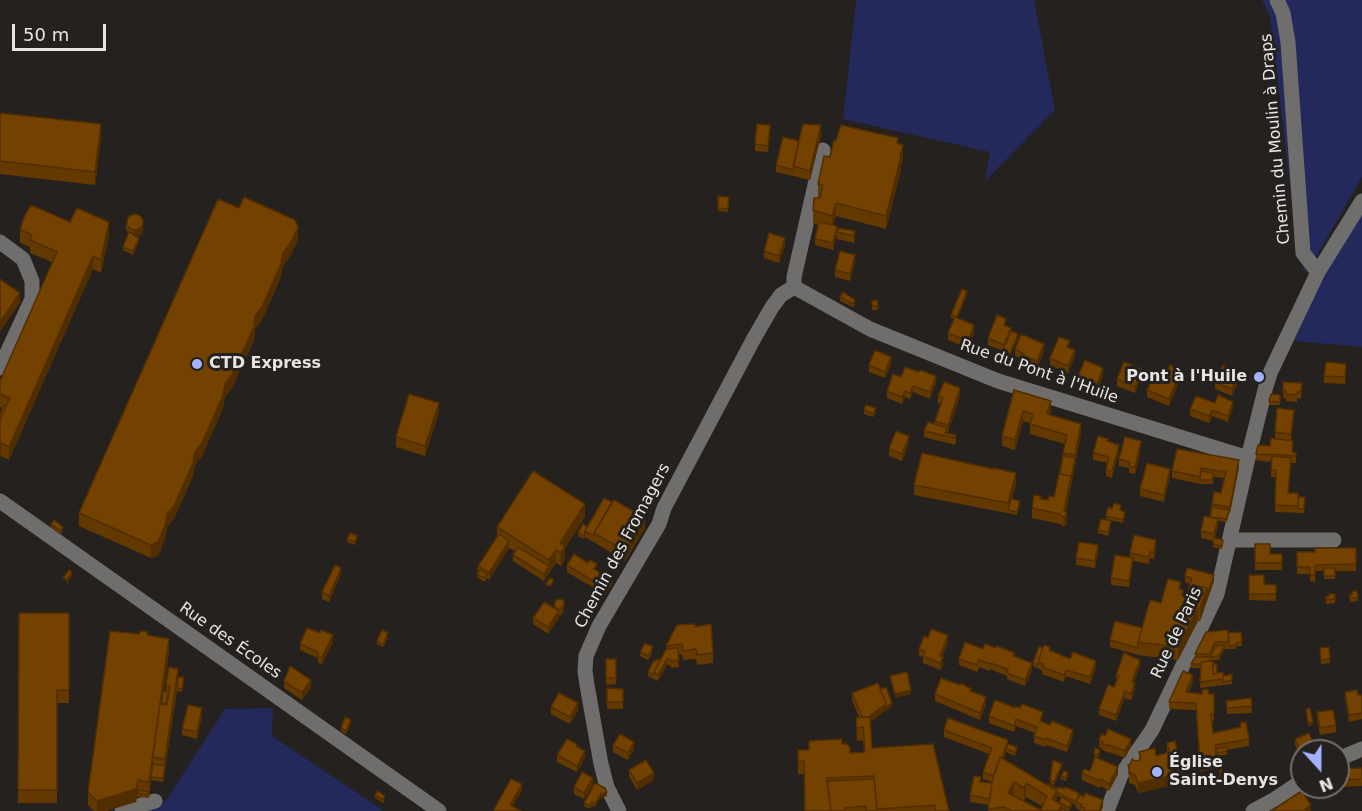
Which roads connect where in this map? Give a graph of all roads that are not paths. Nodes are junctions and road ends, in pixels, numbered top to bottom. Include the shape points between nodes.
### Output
1 (1277, 0) edge
2 (823, 150) dead end
3 (1362, 201) edge
4 (0, 242) edge
5 (1318, 272) junction
6 (794, 287) junction
7 (0, 368) edge
8 (1248, 458) junction
9 (0, 501) edge
10 (1230, 540) junction
11 (1334, 540) dead end
12 (1290, 789) edge
13 (155, 801) dead end
14 (122, 811) edge
15 (439, 811) edge
16 (620, 811) edge
17 (1107, 811) edge
18 (1254, 811) edge

1 - 5 street, Chemin du Moulin à Draps via 1288,42 1303,253
2 - 6 street
3 - 5 street, Rue de Paris
4 - 7 street via 23,259 33,281 32,299
5 - 8 street, Rue de Paris via 1271,371
6 - 8 street, Rue du Pont à l'Huile via 870,329 998,381
6 - 16 street, Chemin des Fromagers via 781,295 753,340 586,657 601,764 607,787
8 - 10 street, Rue de Paris
9 - 15 street, Rue des Écoles
10 - 11 street
10 - 17 street, Rue de Paris via 1216,594 1152,730 1121,775
12 - 18 street
13 - 14 street

